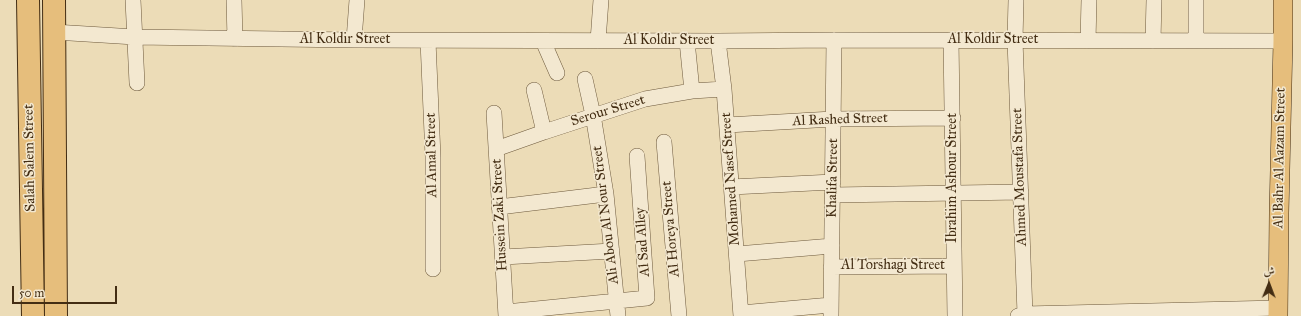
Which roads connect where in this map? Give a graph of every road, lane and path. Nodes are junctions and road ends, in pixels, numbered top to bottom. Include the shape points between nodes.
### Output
1 (28, 0) edge
2 (54, 0) edge
3 (133, 0) edge
4 (234, 0) edge
5 (357, 0) edge
6 (601, 0) edge
7 (1016, 0) edge
8 (1089, 0) edge
9 (1154, 0) edge
10 (1196, 0) edge
11 (1283, 0) edge
12 (54, 32) junction
13 (135, 37) junction
14 (235, 39) junction
15 (354, 40) junction
16 (428, 40) junction
17 (834, 40) junction
18 (951, 40) junction
19 (1015, 40) junction
20 (543, 41) junction
21 (598, 41) junction
22 (687, 41) junction
23 (718, 41) junction
24 (1088, 41) junction
25 (1154, 41) junction
26 (1196, 41) junction
27 (1283, 42) junction
28 (557, 73) dead end
29 (585, 79) dead end
30 (137, 83) dead end
31 (724, 89) junction
32 (534, 90) dead end
33 (692, 91) junction
34 (494, 113) dead end
35 (593, 115) junction
36 (953, 118) junction
37 (833, 119) junction
38 (727, 125) junction
39 (544, 132) junction
40 (664, 142) dead end
41 (496, 149) junction
42 (637, 156) dead end
43 (732, 187) junction
44 (833, 188) junction
45 (954, 192) junction
46 (1021, 192) junction
47 (606, 194) junction
48 (499, 207) junction
49 (832, 246) junction
50 (612, 251) junction
51 (737, 254) junction
52 (503, 257) junction
53 (831, 266) junction
54 (954, 266) junction
55 (433, 269) dead end
56 (618, 309) edge
57 (831, 311) edge
58 (1278, 312) edge
59 (506, 314) edge
60 (741, 315) edge
61 (1021, 315) edge
62 (33, 316) edge
63 (56, 316) edge
64 (678, 316) edge
65 (955, 316) edge

1 - 62 highway, Salah Salem Street
2 - 12 highway, Salah Salem Street
3 - 13 street
4 - 14 street
5 - 15 street
6 - 21 street
7 - 19 street, Ahmed Moustafa Street
8 - 24 street
9 - 25 street
10 - 26 street
11 - 27 main road, Al Bahr Al Aazam Street
12 - 13 street, Al Koldir Street
12 - 63 highway, Salah Salem Street
13 - 14 street, Al Koldir Street
13 - 30 street
14 - 15 street, Al Koldir Street
15 - 16 street, Al Koldir Street
16 - 20 street, Al Koldir Street
16 - 55 street, Al Amal Street via 433,157
17 - 18 street, Al Koldir Street
17 - 23 street, Al Koldir Street
17 - 37 street, Khalifa Street
18 - 19 street, Al Koldir Street
18 - 36 street, Ibrahim Ashour Street
19 - 24 street, Al Koldir Street
19 - 46 street, Ahmed Moustafa Street
20 - 21 street, Al Koldir Street
20 - 28 street
21 - 22 street, Al Koldir Street
22 - 23 street, Al Koldir Street
22 - 33 street
23 - 31 street, Mohamed Nasef Street
24 - 25 street, Al Koldir Street
25 - 26 street, Al Koldir Street
26 - 27 street, Al Koldir Street
27 - 58 main road, Al Bahr Al Aazam Street
29 - 35 street, Ali Abou Al Nour Street
31 - 33 street, Serour Street
31 - 38 street, Mohamed Nasef Street
32 - 39 street
33 - 35 street, Serour Street via 645,99
34 - 41 street, Hussein Zaki Street
35 - 39 street, Serour Street
35 - 47 street, Ali Abou Al Nour Street
36 - 37 street, Al Rashed Street
36 - 45 street, Ibrahim Ashour Street
37 - 38 street, Al Rashed Street
37 - 44 street, Khalifa Street
38 - 43 street, Mohamed Nasef Street
39 - 41 street, Serour Street
40 - 64 street, Al Horeya Street
41 - 48 street, Hussein Zaki Street
42 - 56 street, Al Sad Alley via 647,296
43 - 44 street
43 - 51 street, Mohamed Nasef Street
44 - 45 street
44 - 49 street, Khalifa Street
45 - 46 street
45 - 54 street, Ibrahim Ashour Street
46 - 61 street, Ahmed Moustafa Street
47 - 48 street
47 - 50 street, Ali Abou Al Nour Street
48 - 52 street, Hussein Zaki Street
49 - 51 street
49 - 53 street, Khalifa Street
50 - 52 street
50 - 56 street, Ali Abou Al Nour Street
51 - 60 street, Mohamed Nasef Street
52 - 59 street, Hussein Zaki Street
53 - 54 street, Al Torshagi Street
53 - 57 street, Khalifa Street
54 - 65 street, Ibrahim Ashour Street
56 - 59 street
57 - 60 street
58 - 61 street

